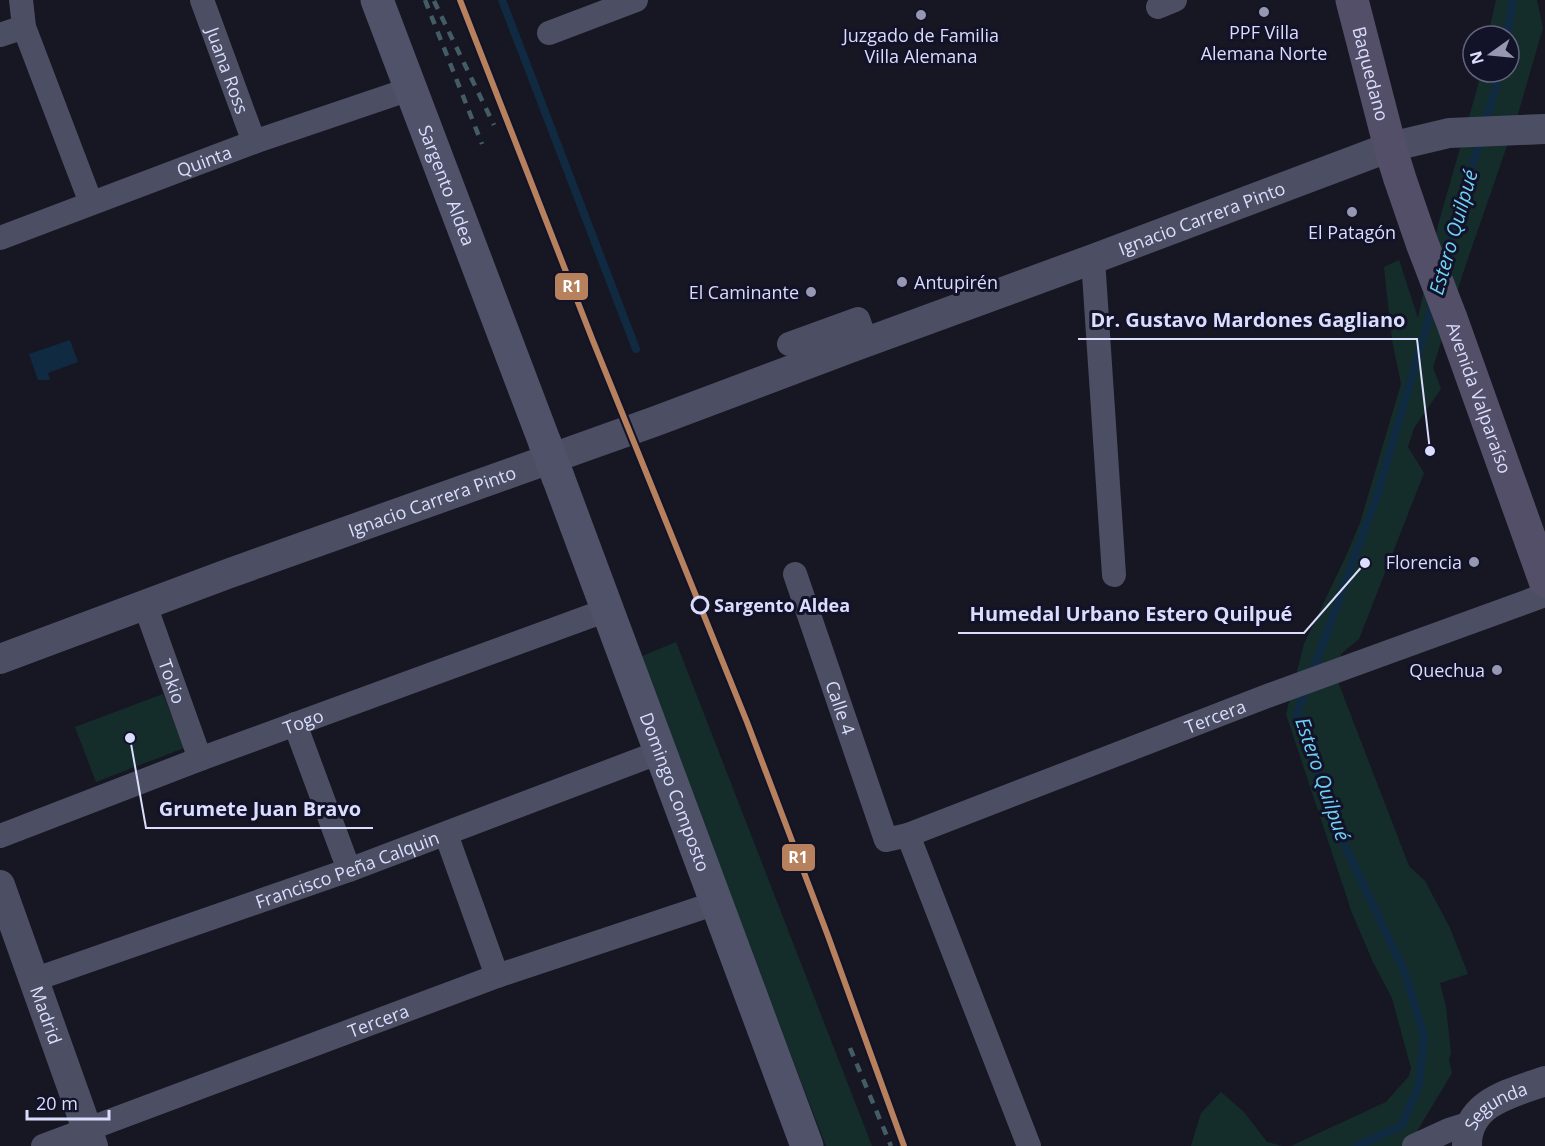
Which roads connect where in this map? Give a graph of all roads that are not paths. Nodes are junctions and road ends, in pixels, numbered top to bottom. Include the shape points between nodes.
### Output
1 (21, 0) edge
2 (202, 0) edge
3 (377, 0) edge
4 (636, 0) edge
5 (1352, 0) edge
6 (24, 27) junction
7 (549, 33) dead end
8 (0, 35) edge
9 (410, 88) junction
10 (1540, 130) edge
11 (254, 142) junction
12 (1390, 147) junction
13 (91, 204) junction
14 (0, 238) edge
15 (1093, 260) junction
16 (866, 342) junction
17 (789, 344) dead end
18 (544, 441) joint
19 (795, 574) dead end
20 (1114, 575) dead end
21 (1545, 581) edge
22 (1545, 595) edge
23 (144, 605) junction
24 (607, 610) junction
25 (0, 659) edge
26 (295, 724) junction
27 (660, 752) junction
28 (200, 759) junction
29 (446, 834) junction
30 (0, 836) edge
31 (897, 837) junction
32 (349, 870) junction
33 (1, 892) edge
34 (716, 903) junction
35 (497, 976) junction
36 (33, 980) junction
37 (1545, 1081) edge
38 (1469, 1135) edge
39 (90, 1138) edge
40 (44, 1146) edge
41 (807, 1146) edge
42 (1029, 1146) edge
43 (1414, 1146) edge

1 - 6 street
2 - 11 street, Juana Ross
3 - 9 main road, Sargento Aldea
4 - 7 street
5 - 12 main road, Baquedano
6 - 8 street
6 - 13 street
9 - 11 street, Quinta
9 - 18 main road, Sargento Aldea
10 - 12 street, Ignacio Carrera Pinto via 1449,134
11 - 13 street, Quinta
12 - 15 street, Ignacio Carrera Pinto
12 - 21 main road, Avenida Valparaíso
13 - 14 street, Quinta
15 - 16 street, Ignacio Carrera Pinto
15 - 20 street
16 - 17 street via 858,319
16 - 23 street, Ignacio Carrera Pinto
18 - 24 main road, Domingo Composto, bridge
19 - 31 street, Calle 4
22 - 31 street, Tercera
23 - 25 street, Ignacio Carrera Pinto
23 - 28 street, Tokio
24 - 26 street, Togo
24 - 27 main road, Domingo Composto
26 - 28 street, Togo
26 - 32 street
27 - 29 street, Francisco Peña Calquin
27 - 34 main road, Domingo Composto
28 - 30 street, Togo
29 - 32 street, Francisco Peña Calquin
29 - 35 street
31 - 42 street, Calle 4
32 - 36 street, Francisco Peña Calquin
33 - 36 street, Madrid
34 - 35 street, Tercera
34 - 41 main road, Domingo Composto
35 - 39 street, Tercera
36 - 39 street, Madrid
37 - 38 street, Segunda via 1483,1108
38 - 43 street, Segunda via 1449,1130
39 - 40 street, Tercera

